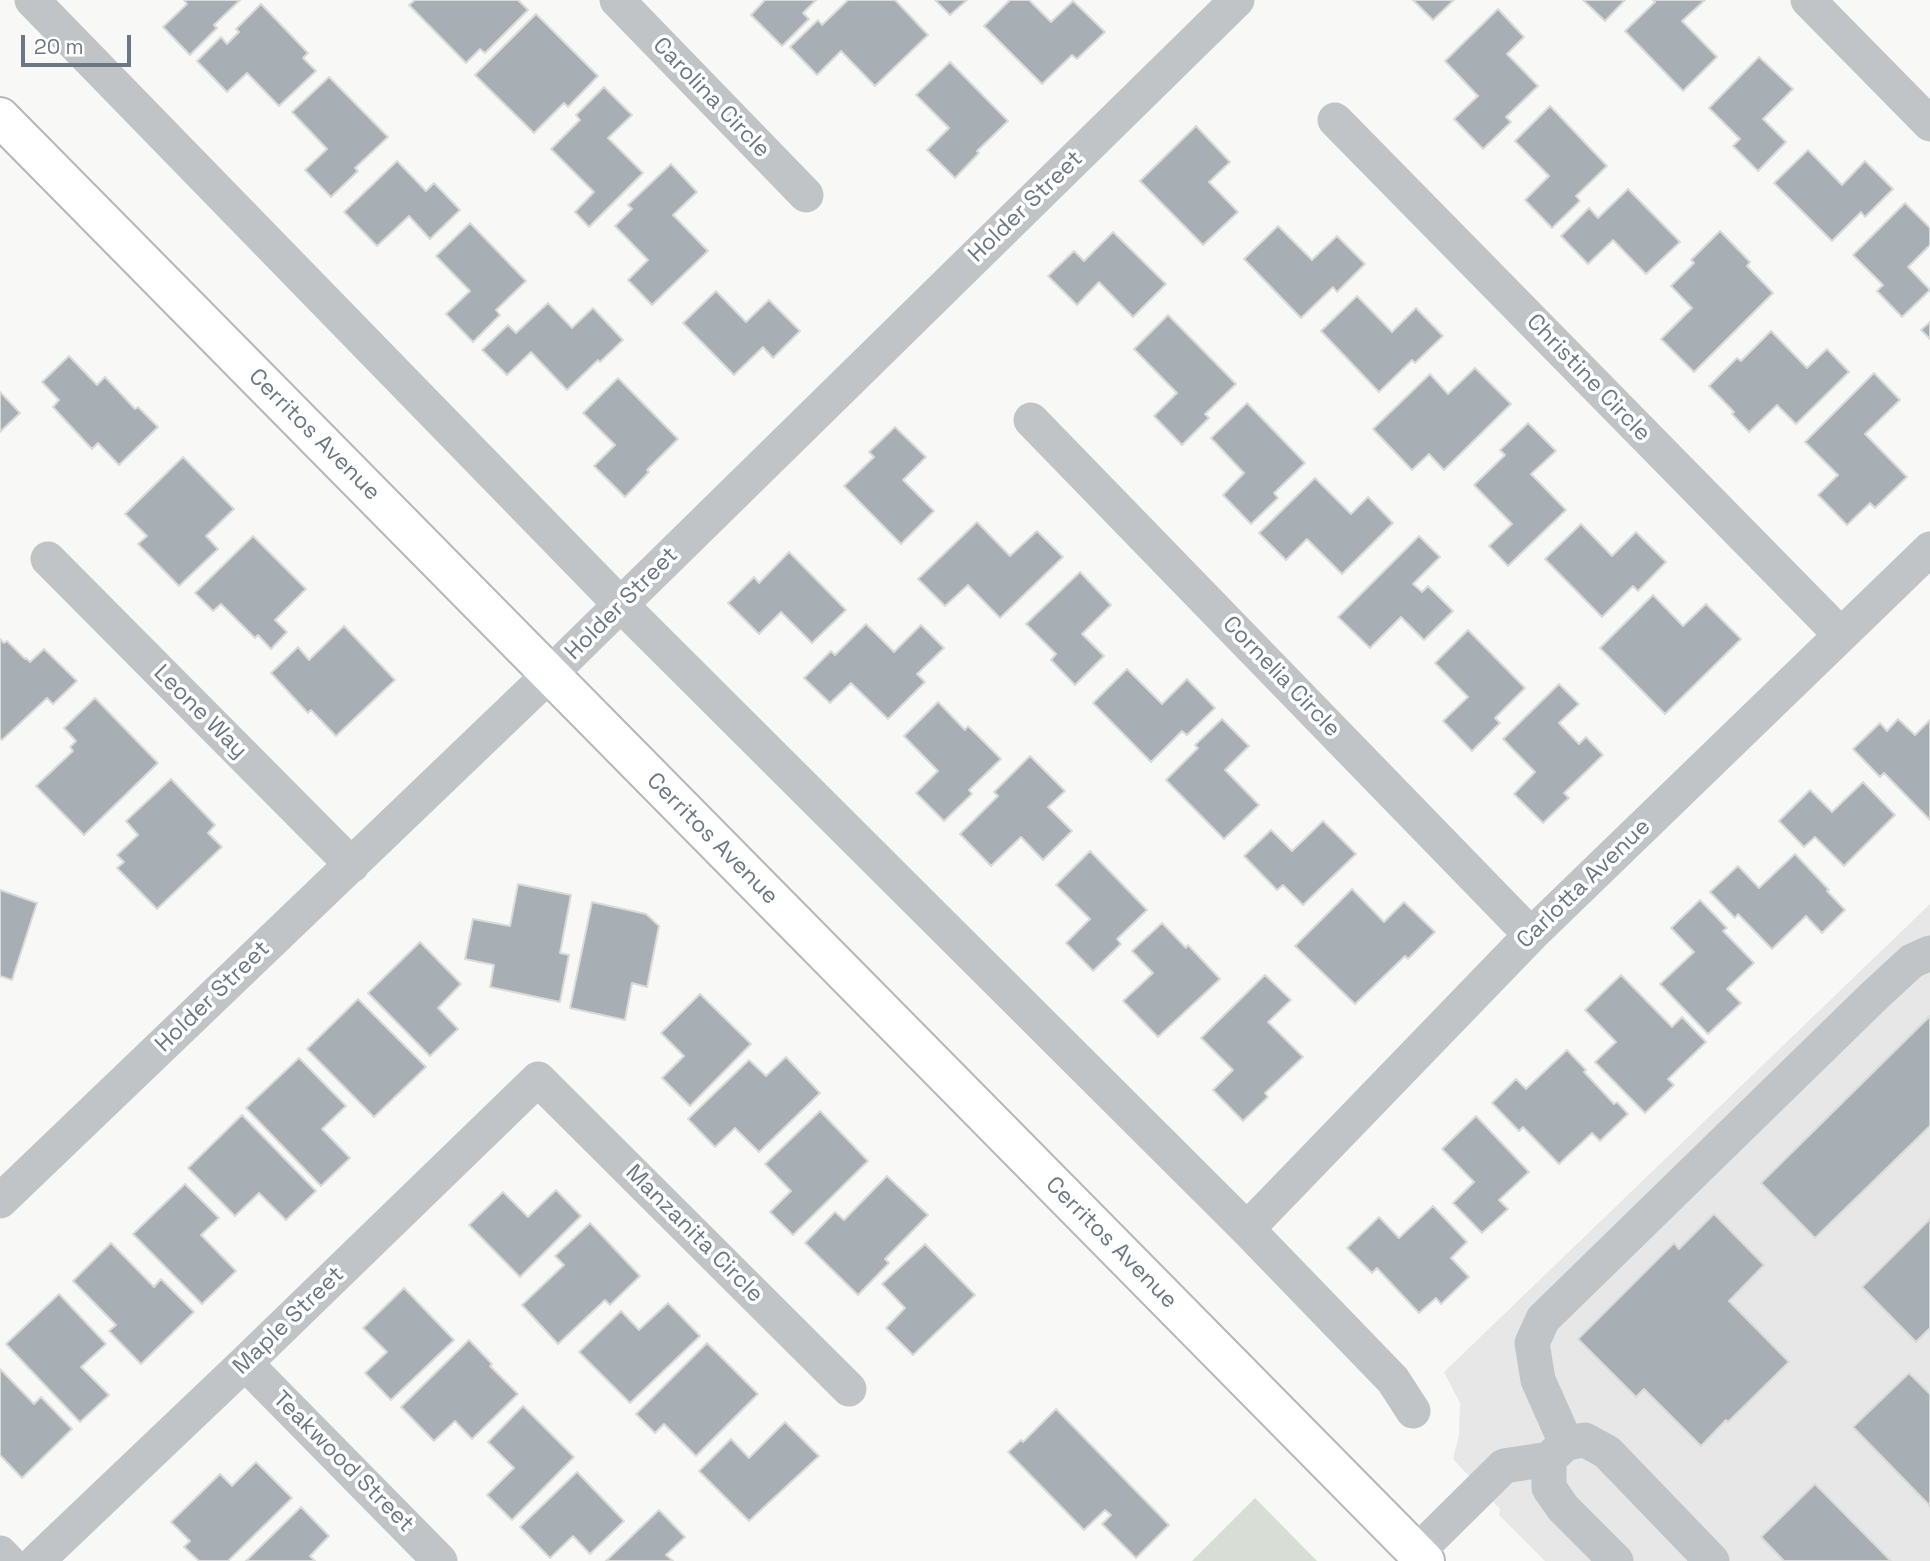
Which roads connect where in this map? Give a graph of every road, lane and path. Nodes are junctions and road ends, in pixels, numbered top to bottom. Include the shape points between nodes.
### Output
1 (32, 0) edge
2 (617, 0) edge
3 (1237, 0) edge
4 (1808, 0) edge
5 (0, 117) edge
6 (1335, 120) dead end
7 (1930, 124) edge
8 (806, 195) dead end
9 (1031, 420) dead end
10 (1930, 549) edge
11 (48, 559) dead end
12 (621, 605) junction
13 (1841, 635) junction
14 (550, 674) junction
15 (352, 865) junction
16 (1531, 935) junction
17 (1930, 953) edge
18 (538, 1079) joint
19 (0, 1201) edge
20 (1247, 1229) junction
21 (245, 1363) junction
22 (849, 1389) dead end
23 (1413, 1410) dead end
24 (1557, 1451) junction
25 (0, 1553) edge
26 (1421, 1557) edge
27 (8, 1561) edge
28 (37, 1561) edge
29 (440, 1561) edge
30 (1616, 1561) edge
31 (1712, 1561) edge

1 - 12 street
2 - 8 street, Carolina Circle
3 - 12 street, Holder Street
4 - 7 street
5 - 14 main road, Cerritos Avenue
6 - 13 street, Christine Circle
9 - 16 street, Cornelia Circle
10 - 13 street, Carlotta Avenue
11 - 15 street, Leone Way
12 - 14 street, Holder Street
12 - 20 street
13 - 16 street, Carlotta Avenue
14 - 15 street, Holder Street
14 - 26 main road, Cerritos Avenue
15 - 19 street, Holder Street
16 - 20 street, Carlotta Avenue
17 - 24 street via 1912,961 1873,997 1543,1319 1532,1343
18 - 21 street, Maple Street
18 - 22 street, Manzanita Circle
20 - 23 street via 1393,1380
21 - 28 street, Maple Street
21 - 29 street, Teakwood Street
24 - 26 street via 1504,1466
24 - 30 street via 1549,1488
24 - 31 street via 1585,1440 1606,1452
25 - 27 street

